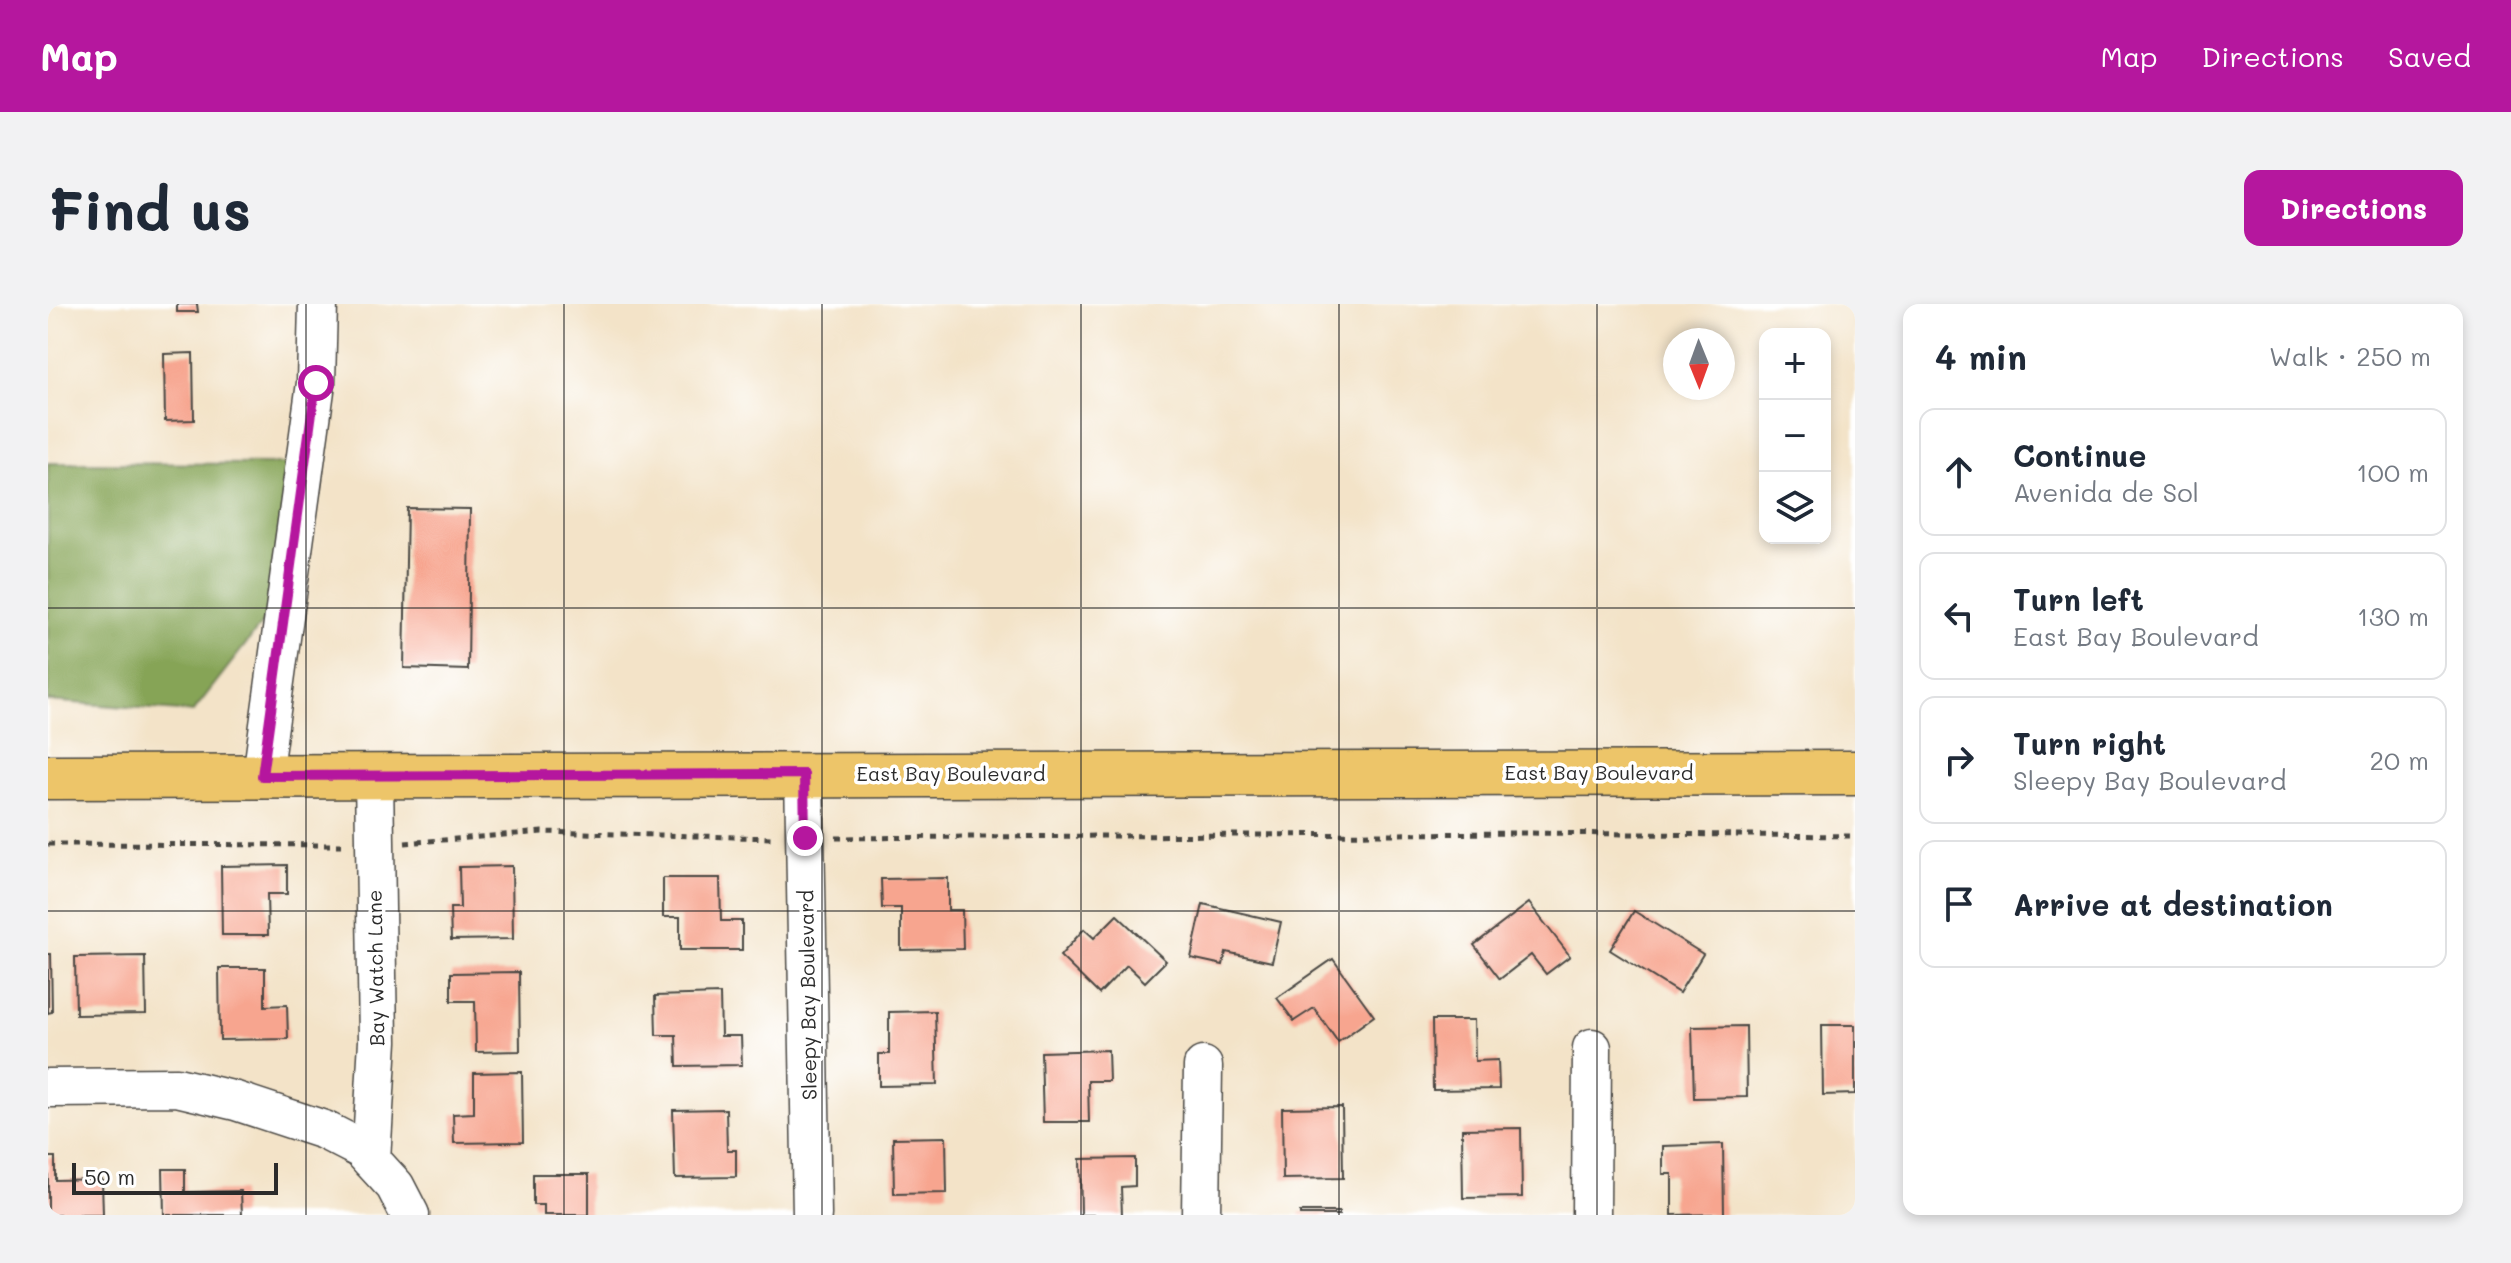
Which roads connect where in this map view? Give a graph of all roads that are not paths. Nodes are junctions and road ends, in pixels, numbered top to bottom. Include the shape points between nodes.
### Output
1 (318, 304) edge
2 (1855, 773) edge
3 (804, 774) junction
4 (262, 776) junction
5 (374, 776) junction
6 (48, 777) edge
7 (1592, 1048) dead end
8 (1203, 1066) dead end
9 (48, 1088) edge
10 (371, 1160) junction
11 (410, 1215) edge
12 (812, 1215) edge
13 (1201, 1215) edge
14 (1591, 1215) edge

1 - 4 street via 316,383
2 - 3 main road, East Bay Boulevard
3 - 5 main road, East Bay Boulevard
3 - 12 street, Sleepy Bay Boulevard
4 - 5 main road, East Bay Boulevard
4 - 6 main road, East Bay Boulevard
5 - 10 street, Bay Watch Lane via 378,1041
7 - 14 street
8 - 13 street
9 - 10 street via 177,1087 324,1130
10 - 11 street via 395,1186

